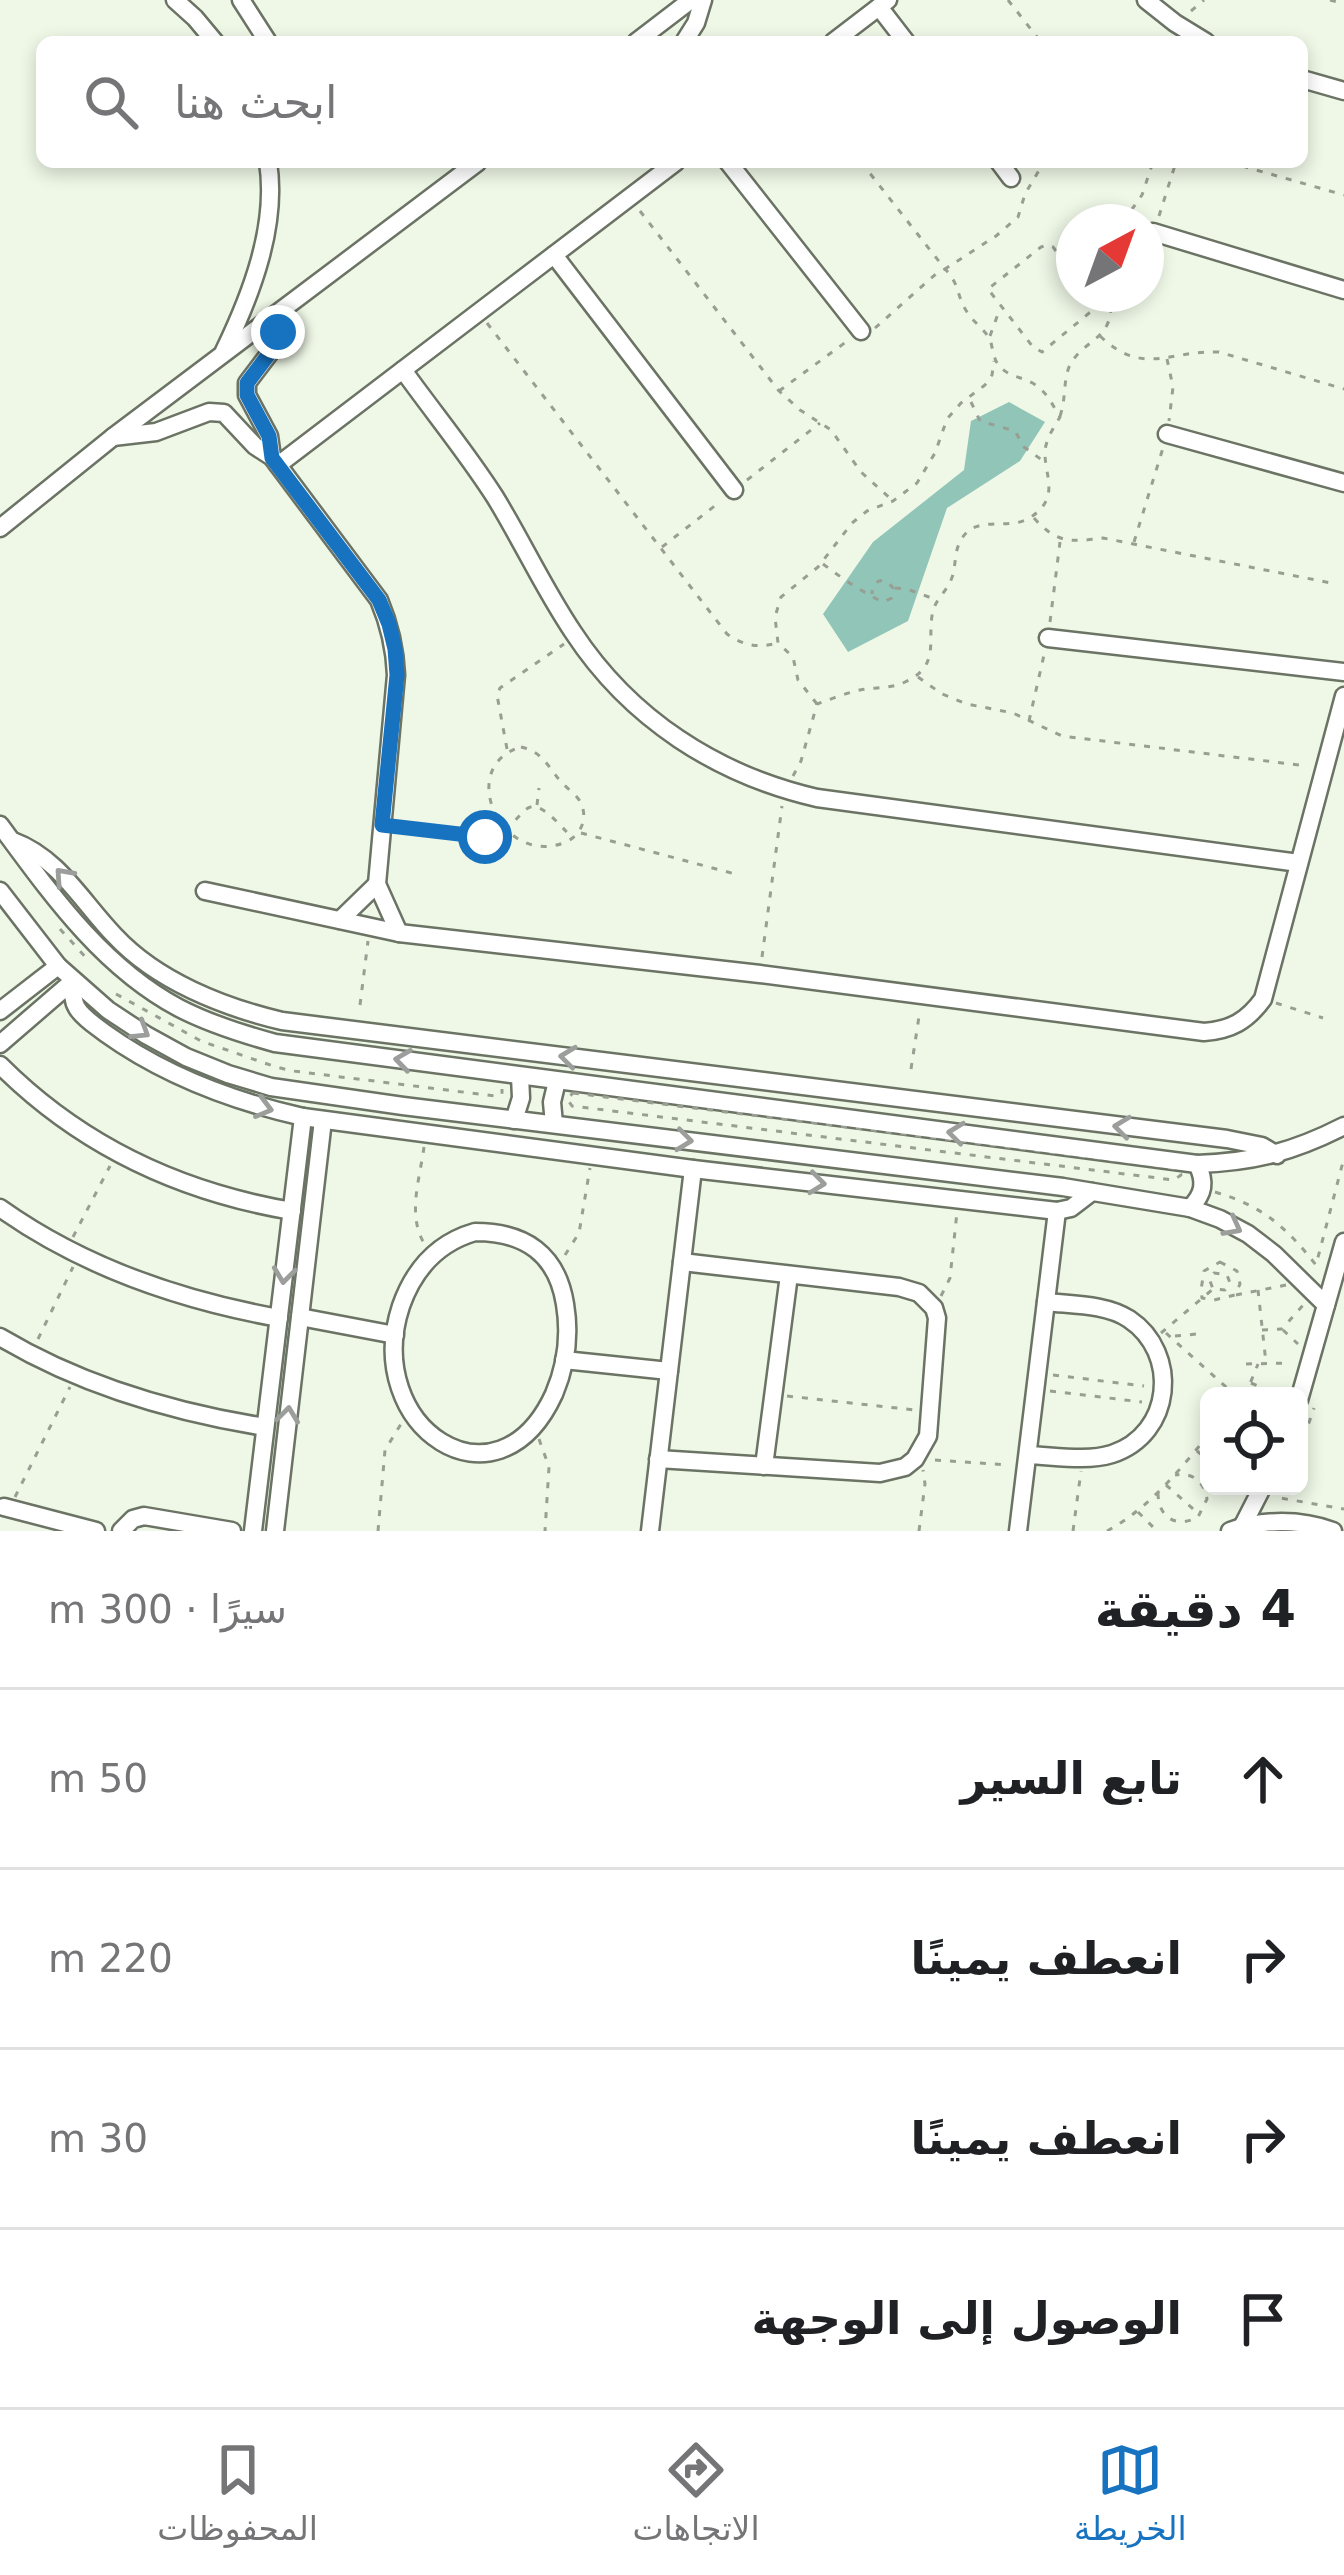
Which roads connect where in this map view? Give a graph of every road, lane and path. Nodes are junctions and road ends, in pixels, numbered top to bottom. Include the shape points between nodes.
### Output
1 (175, 0) edge
2 (242, 0) edge
3 (692, 0) edge
4 (703, 0) edge
5 (1008, 0) edge
6 (1147, 0) edge
7 (1204, 0) edge
8 (1330, 0) edge
9 (884, 4) edge
10 (1344, 4) edge
11 (1175, 23) junction
12 (210, 36) edge
13 (264, 36) edge
14 (644, 36) edge
15 (688, 36) edge
16 (841, 36) edge
17 (903, 36) edge
18 (1036, 36) edge
19 (1196, 36) edge
20 (1308, 81) edge
21 (1344, 91) edge
22 (268, 168) edge
23 (470, 168) edge
24 (668, 168) edge
25 (733, 168) edge
26 (866, 168) edge
27 (1004, 168) edge
28 (1040, 168) edge
29 (1151, 168) edge
30 (1174, 168) edge
31 (1249, 168) edge
32 (1011, 178) dead end
33 (1344, 195) edge
34 (629, 198) junction
35 (1136, 204) edge
36 (1162, 204) edge
37 (1164, 235) edge
38 (1056, 251) edge
39 (554, 255) junction
40 (945, 269) junction
41 (1344, 290) edge
42 (1000, 308) junction
43 (283, 310) junction
44 (479, 312) junction
45 (1092, 312) edge
46 (1110, 312) edge
47 (861, 331) junction
48 (1100, 336) junction
49 (989, 337) junction
50 (221, 357) junction
51 (1167, 358) junction
52 (994, 360) junction
53 (403, 370) junction
54 (1344, 389) edge
55 (779, 391) junction
56 (247, 395) junction
57 (969, 398) junction
58 (224, 413) junction
59 (1060, 417) junction
60 (1167, 434) junction
61 (113, 437) junction
62 (275, 461) junction
63 (1048, 463) junction
64 (1344, 483) edge
65 (734, 490) dead end
66 (893, 501) junction
67 (1033, 517) junction
68 (0, 528) edge
69 (1060, 540) junction
70 (1134, 544) junction
71 (821, 563) junction
72 (1330, 583) dead end
73 (893, 588) junction
74 (872, 594) junction
75 (937, 600) junction
76 (575, 637) junction
77 (1048, 638) junction
78 (778, 643) junction
79 (1344, 672) edge
80 (916, 676) junction
81 (1344, 696) edge
82 (817, 704) junction
83 (1029, 722) junction
84 (508, 751) junction
85 (1325, 768) junction
86 (538, 788) dead end
87 (784, 790) junction
88 (537, 807) junction
89 (382, 825) junction
90 (503, 829) junction
91 (579, 832) junction
92 (5, 833) edge
93 (573, 839) junction
94 (1299, 863) junction
95 (739, 875) dead end
96 (376, 884) junction
97 (0, 891) edge
98 (205, 891) dead end
99 (340, 920) junction
100 (369, 928) junction
101 (399, 933) junction
102 (58, 965) junction
103 (760, 974) junction
104 (74, 981) junction
105 (922, 996) junction
106 (1263, 999) junction
107 (360, 1004) dead end
108 (0, 1011) edge
109 (1323, 1018) dead end
110 (208, 1021) junction
111 (0, 1044) edge
112 (194, 1060) junction
113 (0, 1065) edge
114 (911, 1070) dead end
115 (520, 1076) junction
116 (557, 1081) junction
117 (404, 1106) junction
118 (304, 1117) junction
119 (323, 1120) junction
120 (514, 1120) junction
121 (554, 1124) junction
122 (1344, 1126) edge
123 (402, 1131) junction
124 (426, 1134) junction
125 (629, 1134) junction
126 (117, 1153) junction
127 (592, 1155) junction
128 (1277, 1155) junction
129 (1344, 1158) edge
130 (627, 1159) junction
131 (1197, 1164) junction
132 (693, 1169) junction
133 (1212, 1191) dead end
134 (1092, 1192) junction
135 (959, 1200) junction
136 (0, 1208) edge
137 (1190, 1208) junction
138 (292, 1211) junction
139 (1058, 1211) junction
140 (1344, 1242) edge
141 (436, 1250) junction
142 (73, 1251) junction
143 (682, 1262) junction
144 (552, 1266) junction
145 (789, 1275) junction
146 (1213, 1289) dead end
147 (1258, 1290) junction
148 (1314, 1293) junction
149 (1235, 1295) junction
150 (1202, 1298) junction
151 (1046, 1302) junction
152 (934, 1308) junction
153 (300, 1317) junction
154 (279, 1318) junction
155 (1282, 1329) junction
156 (1262, 1330) junction
157 (1197, 1334) dead end
158 (395, 1335) junction
159 (1157, 1335) junction
160 (1170, 1336) junction
161 (0, 1337) edge
162 (31, 1354) junction
163 (564, 1360) junction
164 (1312, 1360) junction
165 (1246, 1364) dead end
166 (1258, 1364) junction
167 (1266, 1364) junction
168 (669, 1371) junction
169 (76, 1375) junction
170 (1036, 1382) junction
171 (1250, 1383) junction
172 (1226, 1387) edge
173 (1248, 1387) edge
174 (1260, 1387) edge
175 (1303, 1387) edge
176 (774, 1395) junction
177 (1163, 1396) junction
178 (930, 1411) junction
179 (411, 1414) junction
180 (265, 1427) junction
181 (532, 1431) junction
182 (1200, 1445) edge
183 (1196, 1450) junction
184 (1200, 1453) edge
185 (1082, 1457) junction
186 (915, 1459) junction
187 (658, 1460) junction
188 (1027, 1461) junction
189 (764, 1466) junction
190 (1172, 1476) junction
191 (1165, 1484) junction
192 (1158, 1491) junction
193 (1257, 1495) edge
194 (1282, 1495) edge
195 (4, 1507) edge
196 (1344, 1509) edge
197 (1137, 1510) junction
198 (1200, 1515) junction
199 (1124, 1522) junction
200 (1236, 1529) edge
201 (1152, 1530) edge
202 (28, 1531) edge
203 (96, 1531) edge
204 (121, 1531) edge
205 (232, 1531) edge
206 (253, 1531) edge
207 (274, 1531) edge
208 (378, 1531) edge
209 (544, 1531) edge
210 (650, 1531) edge
211 (919, 1531) edge
212 (1018, 1531) edge
213 (1073, 1531) edge
214 (1107, 1531) edge
215 (1128, 1531) edge
216 (1334, 1531) edge

1 - 12 street
2 - 13 street
3 - 14 street
4 - 15 street
5 - 18 path
6 - 11 street
7 - 11 path
8 - 10 path
9 - 16 street
9 - 17 street
11 - 19 street
20 - 21 street
22 - 50 street via 257,268
23 - 43 street
24 - 34 street
25 - 47 street
26 - 40 path
27 - 32 street
28 - 40 path via 1018,217
29 - 35 path
30 - 36 path
31 - 33 path
34 - 39 street
34 - 55 path
37 - 41 street
38 - 42 path via 1041,247 991,284
39 - 44 street
39 - 65 street
40 - 47 path via 877,327
40 - 49 path
42 - 45 path via 1042,352
42 - 49 path
43 - 50 street
43 - 56 street
44 - 53 street
44 - 78 path via 727,634 752,646
46 - 48 path
47 - 55 path
48 - 51 path via 1136,358
48 - 59 path via 1070,364
49 - 52 path
50 - 61 street
51 - 54 path via 1219,352
51 - 60 path
52 - 57 path via 992,375
52 - 59 path via 1042,389
53 - 62 street
53 - 76 street via 492,493
55 - 66 path via 831,430
56 - 58 street
56 - 62 street
57 - 63 path via 980,421 1015,431
57 - 66 path via 947,419 917,483
58 - 61 street
58 - 62 street
59 - 63 path
60 - 64 street
60 - 70 path
61 - 68 street
62 - 89 street via 389,624 397,675
63 - 67 path via 1051,483
66 - 71 path via 852,523
67 - 69 path
67 - 75 path via 967,532
69 - 70 path
69 - 77 path
70 - 72 path
71 - 74 path
71 - 78 path via 781,597
73 - 74 path via 877,581
73 - 74 path via 883,602
73 - 75 path
75 - 80 path via 932,655
76 - 84 path via 500,688
76 - 87 street via 667,731 722,766
77 - 79 street
77 - 83 path
78 - 82 path
80 - 82 path
80 - 83 path via 942,694
81 - 85 street
82 - 87 path
83 - 85 path via 1082,740
84 - 90 path via 489,788
84 - 91 path via 541,755 581,803
85 - 94 street
86 - 88 path
87 - 94 street
87 - 103 path
88 - 90 path
88 - 93 path
89 - 90 path via 485,837
89 - 96 street
90 - 93 path via 541,846
91 - 93 path
91 - 95 path
92 - 110 street via 96,946 135,980
128 -> 92 street via 1227,1138 266,1017 152,967 46,857
94 - 106 street
96 - 99 street
96 - 101 street
97 - 102 street
98 - 99 street
99 - 100 street
100 - 101 street
100 - 107 path
101 - 103 street
102 - 104 street
102 - 108 street
103 - 105 street
104 - 111 street
104 -> 112 street
104 -> 118 street via 78,1011 130,1051 213,1092
105 - 106 street via 1204,1032 1241,1023
105 - 114 path
106 - 109 path
110 - 112 path
115 -> 110 street via 275,1043
112 - 117 street via 271,1088
113 - 126 street via 47,1108
115 - 116 street
115 - 120 street
116 - 121 street
131 -> 116 street
117 - 120 street
117 - 123 street
118 - 119 street
118 - 138 street
119 - 123 street
119 - 153 street
120 - 121 street
121 - 125 street
122 - 128 street
123 - 124 street
124 - 127 street
124 - 141 path via 416,1229
125 - 130 street
125 -> 134 street
126 - 138 street via 182,1184
126 - 142 path
127 - 130 street
127 - 144 path via 579,1233
128 - 131 street
129 - 133 path via 1316,1265 1277,1222
130 - 132 street
131 - 137 street via 1204,1188
132 -> 135 street
132 - 143 street
134 - 137 street
134 - 139 street
135 - 139 street
135 - 152 path via 950,1278
136 - 142 street
137 -> 148 street via 1248,1234
138 -> 154 street
139 - 151 street
140 - 148 street
141 - 144 street via 454,1238 497,1232 519,1238
141 - 158 street via 408,1289
142 - 154 street via 188,1298
142 - 162 path
143 - 145 street
143 - 168 street
144 - 163 street via 566,1311
145 - 152 street via 910,1289
145 - 176 street
146 - 150 path
147 - 148 path
147 - 149 path
147 - 156 path
148 - 155 path
148 - 164 street
149 - 150 path
149 - 150 path via 1239,1277 1220,1262 1204,1271
150 - 159 path
151 - 159 street via 1110,1310
151 - 170 street
152 - 178 street
153 - 158 street
207 -> 153 street
154 - 180 street
155 - 156 path
155 - 164 path
156 - 167 path
157 - 160 path
158 - 179 street via 398,1383
159 - 160 path
159 - 177 street
160 - 172 path
161 - 162 street
162 - 169 street
163 - 168 street
163 - 181 street
164 - 167 path
164 - 175 street
165 - 166 path
166 - 167 path
166 - 171 path
168 - 187 street
169 - 180 street via 183,1412
169 - 195 path
170 - 177 path
170 - 177 path
170 - 188 street
171 - 173 path
171 - 174 path
176 - 178 path
176 - 189 street
177 - 185 street via 1140,1439
178 - 186 street
179 - 181 street via 439,1442 462,1451 488,1452
179 - 208 path via 385,1450
180 - 206 street
181 - 209 path via 550,1467
182 - 183 path
183 - 184 path
183 - 190 path
185 - 188 street
185 - 213 path
186 - 188 path
186 - 189 street via 880,1473
186 - 211 path via 925,1475
187 - 189 street
187 - 210 street
188 - 212 street
190 - 191 path
190 - 198 path via 1186,1474 1203,1486
191 - 192 path
191 - 198 path
192 - 197 path
192 - 198 path via 1161,1512 1172,1521
193 - 200 street
194 - 196 path
195 - 202 street
195 - 203 street
197 - 199 path
197 - 201 path
199 - 214 path
199 - 215 path
200 - 216 street via 1285,1521
204 - 205 street via 144,1516

